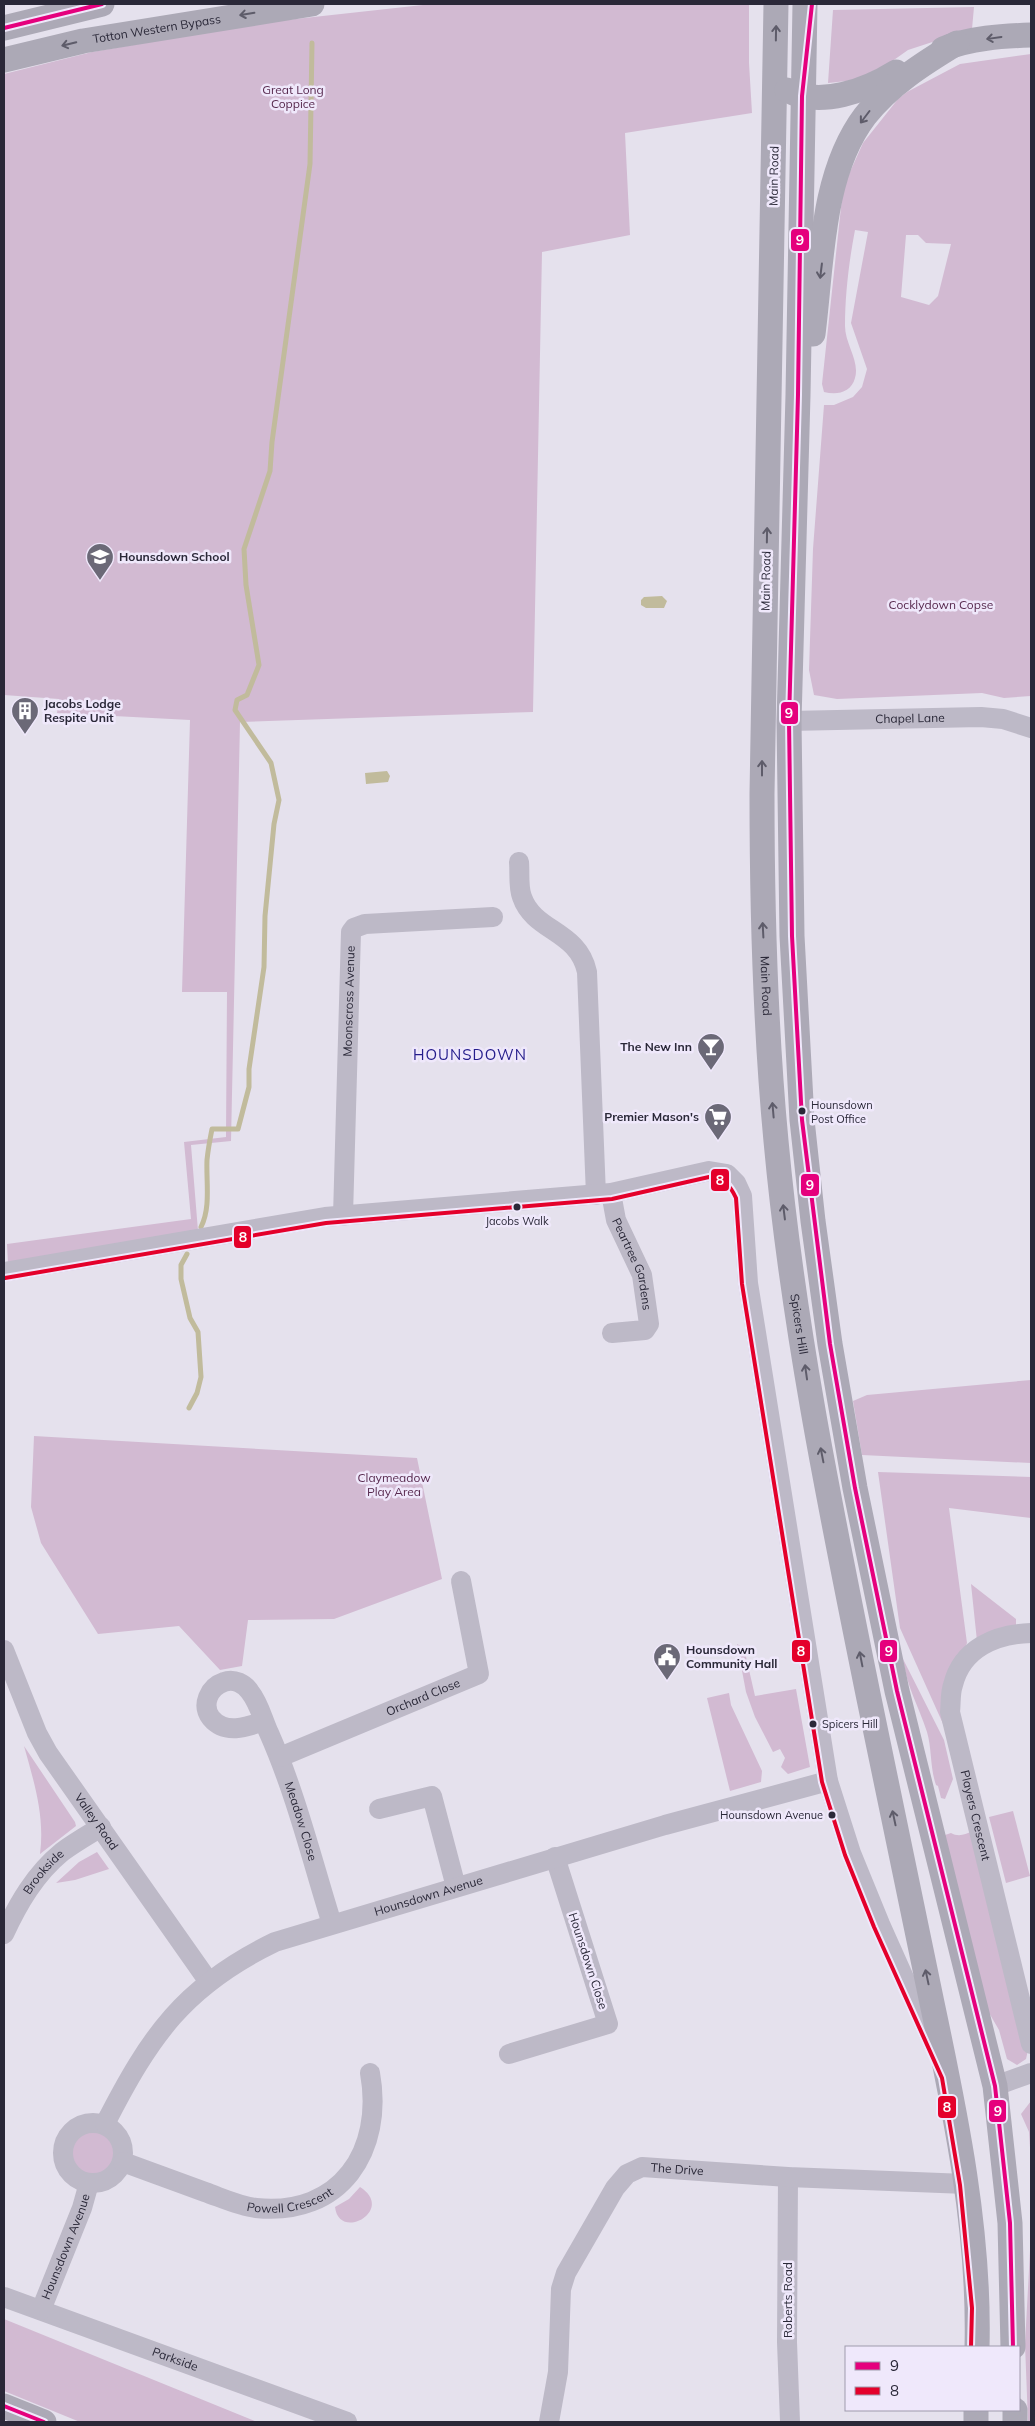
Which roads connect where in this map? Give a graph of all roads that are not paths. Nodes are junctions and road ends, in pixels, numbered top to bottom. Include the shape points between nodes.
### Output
1 (102, 4) edge
2 (312, 4) edge
3 (776, 4) edge
4 (805, 4) edge
5 (812, 4) edge
6 (4, 28) edge
7 (1031, 35) edge
8 (957, 43) junction
9 (4, 60) edge
10 (805, 63) junction
11 (776, 72) junction
12 (802, 96) junction
13 (798, 395) junction
14 (789, 721) junction
15 (1031, 728) edge
16 (520, 862) dead end
17 (493, 917) dead end
18 (778, 1158) joint
19 (604, 1194) junction
20 (343, 1216) junction
21 (4, 1272) edge
22 (612, 1333) dead end
23 (461, 1581) dead end
24 (1031, 1633) edge
25 (4, 1650) edge
26 (264, 1721) dead end
27 (280, 1757) junction
28 (828, 1781) junction
29 (379, 1809) dead end
30 (101, 1827) junction
31 (555, 1857) junction
32 (456, 1887) junction
33 (332, 1924) junction
34 (4, 1934) edge
35 (209, 1982) junction
36 (1031, 2044) edge
37 (509, 2054) dead end
38 (370, 2073) dead end
39 (1031, 2073) edge
40 (948, 2076) junction
41 (995, 2086) junction
42 (105, 2124) junction
43 (122, 2162) junction
44 (788, 2177) junction
45 (89, 2183) junction
46 (966, 2184) junction
47 (4, 2297) edge
48 (41, 2310) junction
49 (977, 2346) edge
50 (1013, 2346) edge
51 (4, 2406) edge
52 (44, 2422) edge
53 (347, 2422) edge
54 (549, 2422) edge
55 (790, 2422) edge

1 - 6 main road
2 -> 9 main road, Totton Western Bypass via 83,41
11 -> 3 main road, Main Road
4 - 10 main road
5 - 10 main road
7 -> 8 main road
8 - 12 main road via 852,94
8 -> 13 main road via 916,69 888,92 866,114 850,139 830,194 808,374
10 - 12 main road
11 - 12 main road via 784,88
18 -> 11 main road, Main Road via 762,920 762,736
12 - 13 main road
13 - 14 main road
14 - 15 street, Chapel Lane via 981,717 1003,719
14 - 41 main road via 792,936 806,1155 841,1420 897,1691
16 - 19 street via 520,890 526,906 542,923 573,944 585,963
17 - 20 street, Moonscross Avenue via 367,924 351,932
40 -> 18 main road, Spicers Hill via 867,1692 806,1373
19 - 20 street
19 - 22 street, Peartree Gardens via 642,1275 649,1324 645,1330
19 - 28 street, Spicers Hill via 704,1171 719,1171 736,1183 742,1196 748,1283
20 - 21 street via 271,1225
23 - 27 street, Orchard Close via 479,1674
24 - 36 street, Players Crescent via 994,1638 974,1651 963,1663 952,1685 950,1712
25 - 30 street, Valley Road via 37,1733
26 - 27 street, Meadow Close
27 - 33 street, Meadow Close
28 - 31 street, Hounsdown Avenue
28 - 40 street, Spicers Hill via 851,1853
29 - 32 street via 432,1796
30 - 34 street, Brookside via 62,1852 49,1865 28,1890
30 - 35 street, Valley Road
31 - 32 street, Hounsdown Avenue
31 - 37 street, Hounsdown Close via 608,2024
32 - 33 street, Hounsdown Avenue
33 - 35 street, Hounsdown Avenue via 276,1942 232,1965
35 - 42 street, Hounsdown Avenue via 172,2015 154,2038
38 - 43 street, Powell Crescent via 374,2104 368,2141 351,2174 322,2197 280,2208 250,2207
39 - 41 street
40 - 46 main road, Spicers Hill
41 - 50 main road via 1010,2223
42 - 43 street via 119,2136 124,2153
42 - 45 street, Hounsdown Avenue via 94,2122 80,2126 68,2136 64,2145 62,2155 71,2174
43 - 45 street, Hounsdown Avenue via 110,2179
44 - 46 street, The Drive
44 - 54 street, The Drive via 655,2167 642,2167 627,2174 566,2274 561,2289 558,2372
44 - 55 street, Roberts Road
45 - 48 street, Hounsdown Avenue
46 - 49 main road, Spicers Hill via 978,2308
47 - 48 street, Parkside
48 - 53 street, Parkside
51 - 52 main road

